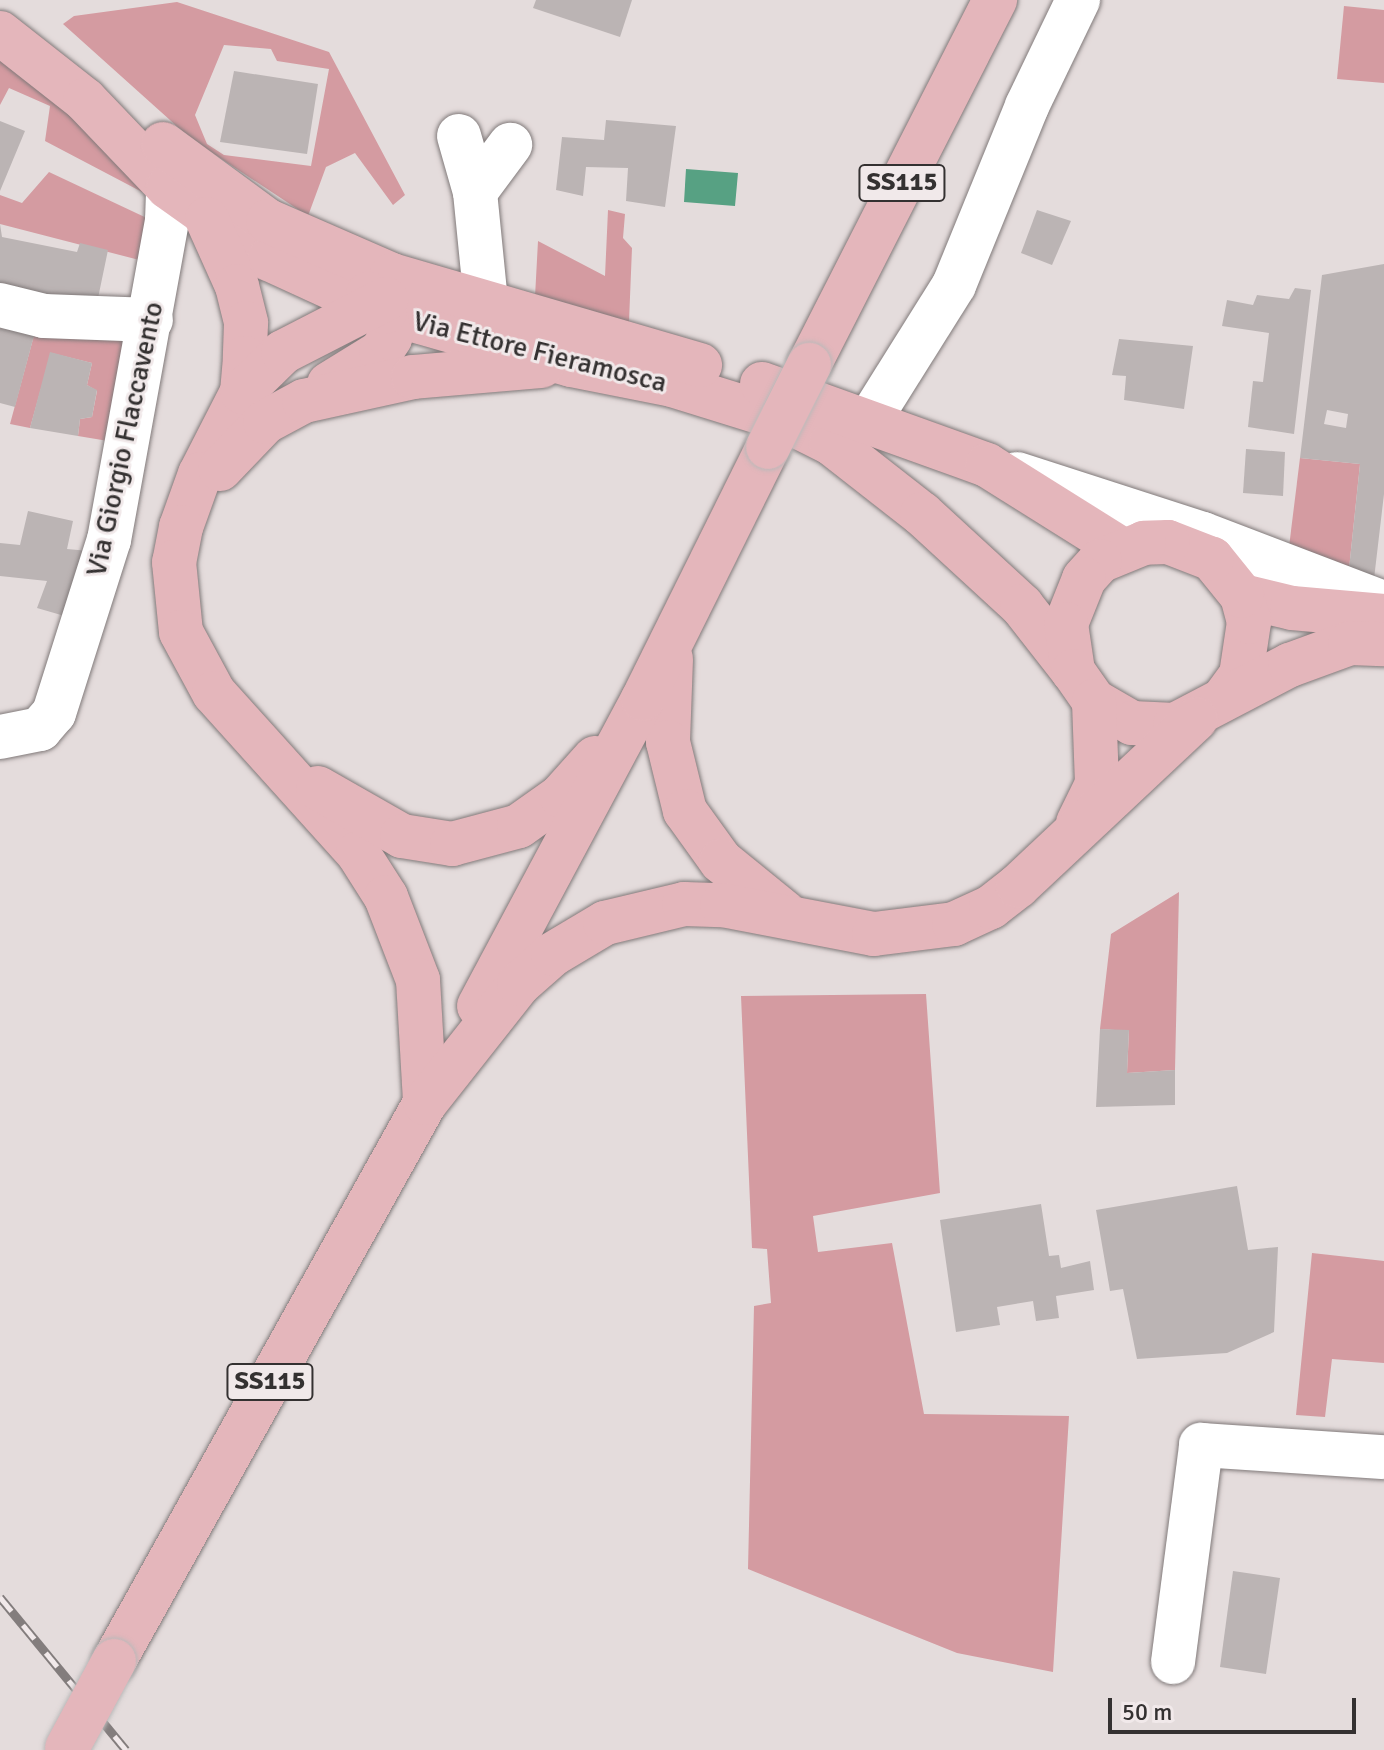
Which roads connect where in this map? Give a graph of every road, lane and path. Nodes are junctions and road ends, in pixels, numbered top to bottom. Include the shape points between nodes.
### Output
1 (995, 0) edge
2 (1078, 0) edge
3 (0, 12) edge
4 (0, 33) edge
5 (459, 136) dead end
6 (510, 145) dead end
7 (475, 192) junction
8 (193, 195) junction
9 (486, 302) junction
10 (0, 305) edge
11 (376, 305) junction
12 (151, 320) junction
13 (619, 341) junction
14 (571, 365) junction
15 (242, 392) junction
16 (304, 401) junction
17 (870, 419) junction
18 (987, 465) junction
19 (181, 527) junction
20 (1121, 549) junction
21 (1242, 596) junction
22 (1384, 603) edge
23 (1384, 616) edge
24 (674, 637) junction
25 (1384, 644) edge
26 (1084, 686) junction
27 (643, 699) junction
28 (1210, 708) junction
29 (20, 733) edge
30 (273, 757) junction
31 (1076, 828) junction
32 (800, 923) junction
33 (429, 1098) junction
34 (1384, 1457) edge
35 (1173, 1662) dead end
36 (67, 1749) edge

1 - 24 main road, SS115, bridge
2 - 17 street via 1027,106 954,285
3 - 8 main road, Via Ettore Fieramosca
4 - 8 main road, Via Ettore Fieramosca
5 - 7 street
6 - 7 street
7 - 9 street
8 - 9 main road, Via Ettore Fieramosca via 392,275
8 - 11 main road, Via Ettore Fieramosca via 269,259
8 - 12 street, Via Giorgio Flaccavento
8 - 15 main road via 237,286 246,323
9 - 13 main road, Via Ettore Fieramosca
10 - 12 street via 44,316
11 - 13 main road via 401,297 525,337
11 - 14 main road, Via Ettore Fieramosca
11 - 15 main road via 283,352
11 - 16 main road via 390,338 381,352
12 - 29 street, Via Giorgio Flaccavento via 109,540 54,713
13 - 17 main road, Via Ettore Fieramosca
14 - 16 main road via 413,377
14 - 26 main road, Via Ettore Fieramosca via 672,385 785,420 831,443 922,514 1022,606
15 - 19 main road via 200,474
16 - 19 main road via 265,422 239,445
17 - 18 main road, Via Ettore Fieramosca
18 - 20 main road, Via Ettore Fieramosca
18 - 22 street via 1203,534
19 - 30 main road via 174,562 181,632 214,693
20 - 21 main road via 1144,543 1191,548 1212,559
20 - 26 main road via 1100,561 1072,600 1066,636
21 - 23 main road via 1292,608
21 - 28 main road via 1249,649 1241,675
24 - 27 main road
24 - 32 main road via 668,742 685,811 700,839 750,890
25 - 28 main road via 1350,643
26 - 28 main road via 1132,723 1153,726
26 - 31 main road via 1097,784
27 - 30 main road via 561,796 519,826 452,844 402,836 357,814
27 - 33 main road
28 - 31 main road
30 - 33 main road via 358,853 386,897 418,980
31 - 32 main road via 1009,893 954,924 874,934
32 - 33 main road via 722,905 684,904 605,923 553,954 519,984
33 - 36 main road, SS115, bridge
34 - 35 street via 1201,1445

